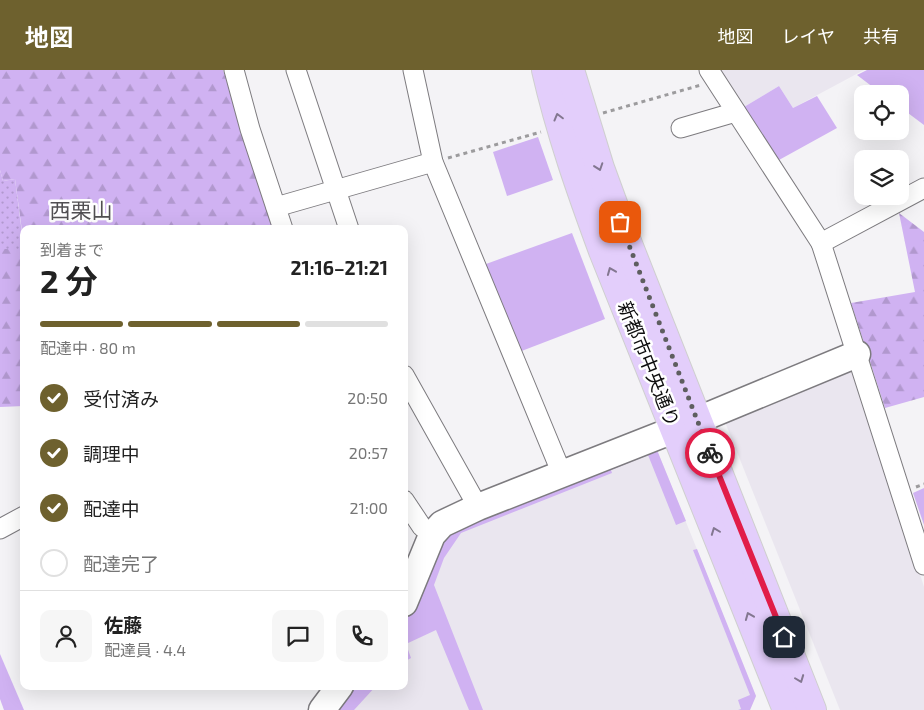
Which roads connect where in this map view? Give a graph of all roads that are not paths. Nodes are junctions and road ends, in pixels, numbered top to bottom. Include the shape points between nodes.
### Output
1 (234, 70) edge
2 (296, 70) edge
3 (413, 70) edge
4 (546, 70) edge
5 (570, 70) edge
6 (712, 76) edge
7 (736, 112) junction
8 (681, 128) dead end
9 (433, 162) junction
10 (924, 188) edge
11 (336, 190) junction
12 (276, 207) junction
13 (283, 225) edge
14 (348, 225) edge
15 (822, 243) junction
16 (857, 354) junction
17 (408, 382) edge
18 (687, 425) junction
19 (562, 474) junction
20 (408, 505) edge
21 (478, 506) junction
22 (20, 518) edge
23 (0, 529) edge
24 (408, 531) edge
25 (428, 531) junction
26 (924, 565) edge
27 (408, 591) edge
28 (337, 690) edge
29 (322, 710) edge
30 (787, 710) edge
31 (812, 710) edge

1 - 12 street
2 - 11 street
3 - 9 street
18 -> 4 main road, 新都市中央通り via 577,181
5 -> 18 main road, 新都市中央通り
6 - 7 street
7 - 8 street
7 - 15 street
9 - 11 street
9 - 19 street
10 - 15 street
11 - 12 street
11 - 14 street
12 - 13 street
15 - 16 street
16 - 18 street
16 - 26 street
17 - 21 street
18 - 19 street
30 -> 18 main road, 新都市中央通り
18 -> 31 main road, 新都市中央通り
19 - 21 street
20 - 25 street
21 - 25 street
22 - 23 street
24 - 25 street
25 - 27 street
28 - 29 street

